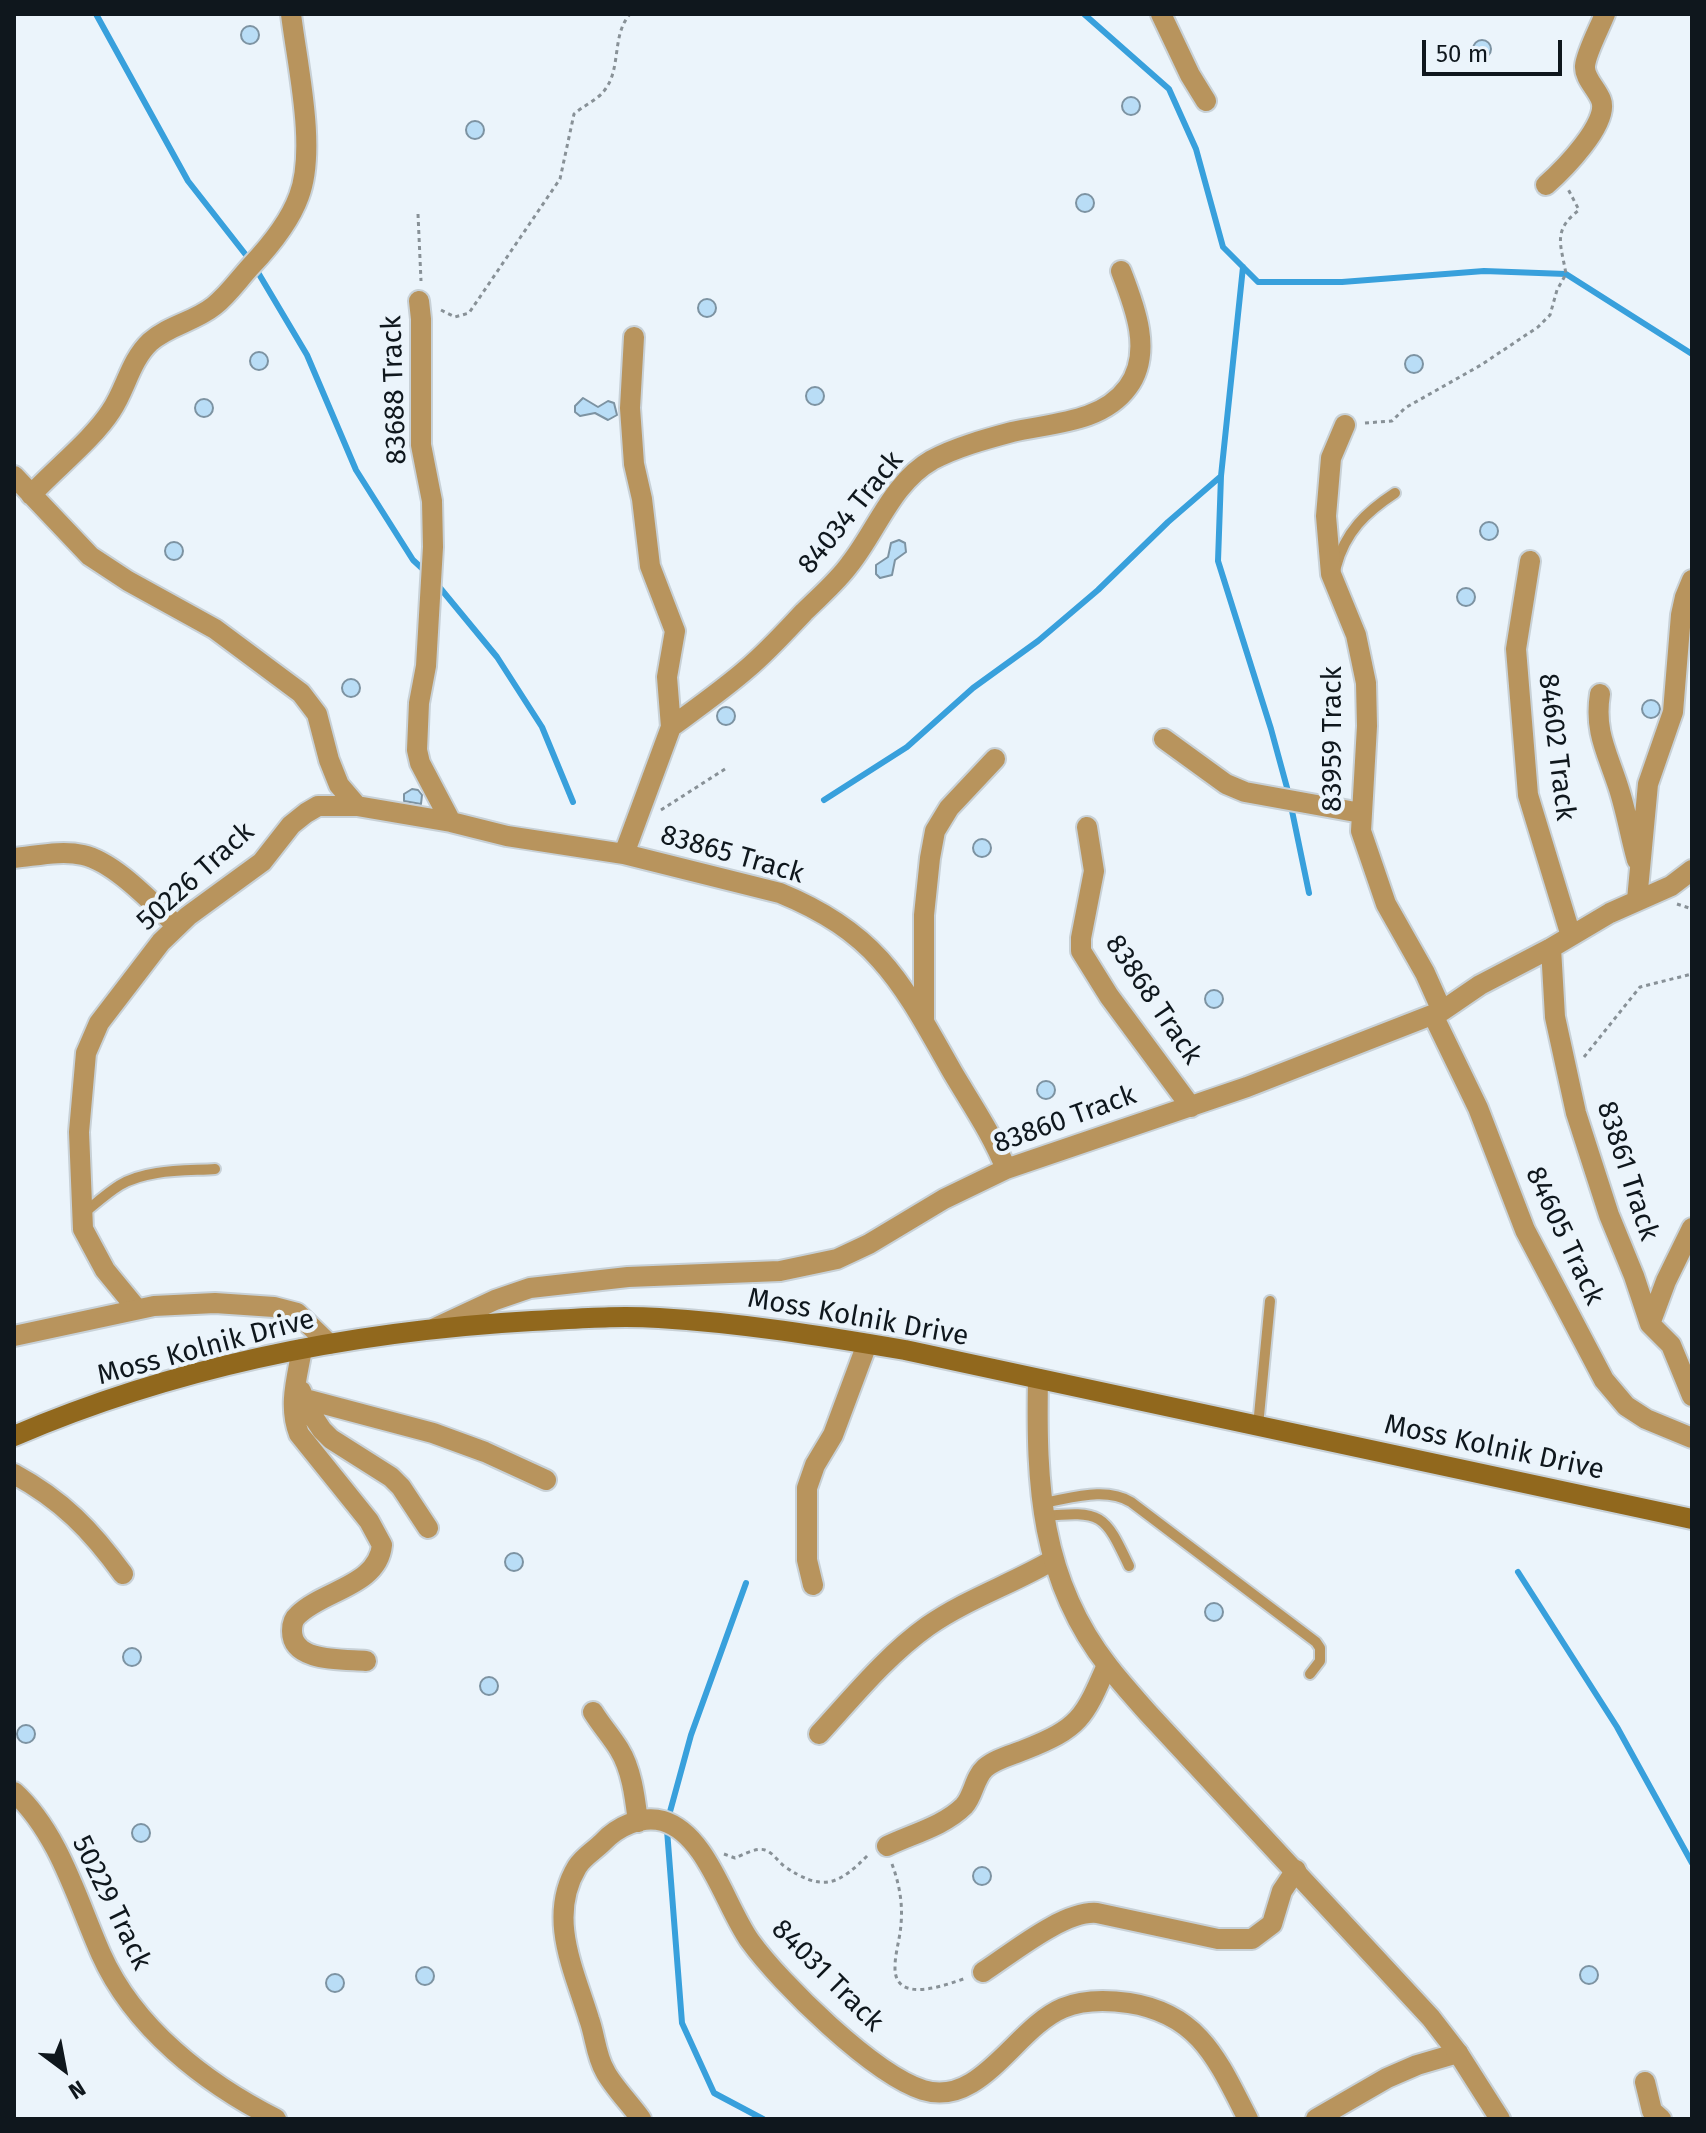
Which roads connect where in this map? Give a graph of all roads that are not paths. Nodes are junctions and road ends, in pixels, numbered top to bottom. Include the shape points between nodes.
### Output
1 (291, 14) edge
2 (1161, 14) edge
3 (1605, 14) edge
4 (1206, 101) dead end
5 (1552, 180) road end
6 (1121, 271) dead end
7 (419, 301) road end
8 (634, 337) dead end
9 (1345, 425) road end
10 (15, 478) edge
11 (1395, 493) dead end
12 (31, 495) junction
13 (1530, 561) dead end
14 (1333, 579) junction
15 (1692, 580) edge
16 (1600, 694) dead end
17 (671, 727) junction
18 (1164, 739) dead end
19 (995, 759) dead end
20 (357, 806) junction
21 (1361, 813) junction
22 (451, 822) junction
23 (1087, 827) dead end
24 (624, 854) junction
25 (14, 858) edge
26 (1692, 870) edge
27 (1641, 877) junction
28 (1637, 900) junction
29 (177, 926) junction
30 (1571, 936) junction
31 (1551, 948) junction
32 (1437, 1013) junction
33 (924, 1021) junction
34 (1191, 1107) junction
35 (215, 1169) dead end
36 (1006, 1169) junction
37 (82, 1214) junction
38 (1692, 1228) edge
39 (1270, 1301) dead end
40 (137, 1309) junction
41 (1650, 1324) junction
42 (431, 1330) junction
43 (14, 1336) edge
44 (329, 1344) junction
45 (867, 1344) junction
46 (302, 1349) junction
47 (297, 1379) junction
48 (1038, 1379) junction
49 (1692, 1396) edge
50 (305, 1399) junction
51 (1258, 1426) junction
52 (14, 1436) edge
53 (1692, 1438) edge
54 (14, 1474) edge
55 (546, 1480) dead end
56 (1042, 1510) junction
57 (1692, 1519) edge
58 (428, 1528) dead end
59 (1053, 1560) junction
60 (1129, 1566) dead end
61 (123, 1574) dead end
62 (813, 1585) dead end
63 (366, 1661) dead end
64 (1107, 1665) junction
65 (1310, 1674) dead end
66 (593, 1712) dead end
67 (819, 1734) dead end
68 (14, 1792) edge
69 (638, 1822) junction
70 (887, 1846) road end
71 (1296, 1870) junction
72 (983, 1972) road end
73 (1458, 2053) junction
74 (1645, 2082) dead end
75 (276, 2119) edge
76 (641, 2119) edge
77 (1248, 2119) edge
78 (1316, 2119) edge
79 (1500, 2119) edge
80 (1661, 2119) edge

1 - 12 street via 301,69 305,160 300,194 290,215 217,303 149,344 110,413
2 - 4 street
3 - 5 street via 1585,66 1602,111
6 - 17 street, 84034 Track via 1134,305 1141,350 1134,379 1124,393 1066,423 994,437 920,468 833,583 749,668
7 - 22 street, 83688 Track via 421,445 432,501 433,547 417,750
8 - 17 street via 634,464 650,566 675,631 667,677
9 - 14 street, 83959 Track via 1331,458 1327,494 1327,556
10 - 12 street
11 - 14 lane via 1372,509 1346,539
12 - 20 street via 90,556 215,629 301,693 317,714 339,785
13 - 30 street, 84602 Track via 1516,649 1528,795
14 - 21 street, 83959 Track via 1363,661 1367,726
15 - 27 street via 1681,615 1673,712 1648,784
16 - 27 street via 1599,732
17 - 24 street
18 - 21 street via 1245,792
19 - 33 street via 935,831 924,915
20 - 22 street, 83865 Track
20 - 29 street, 50226 Track via 318,806 306,813 262,862
21 - 32 street, 83959 Track via 1376,882 1425,973
22 - 24 street, 83865 Track
23 - 34 street, 83868 Track via 1094,871 1081,951
24 - 33 street, 83865 Track via 803,902 876,953
25 - 29 street via 71,853 95,859
26 - 28 street, 83860 Track
27 - 28 street
28 - 30 street, 83860 Track
29 - 37 street, 50226 Track via 99,1023 86,1053 79,1132
30 - 31 street, 83860 Track
31 - 32 street, 83860 Track
31 - 41 street, 83861 Track via 1555,1017 1576,1113
32 - 34 street, 83860 Track
32 - 53 street, 84605 Track via 1525,1230 1604,1380 1626,1406
33 - 36 street, 83865 Track via 986,1124
34 - 36 street, 83860 Track
35 - 37 lane via 129,1181
36 - 42 street, 83860 Track via 837,1259 780,1271 628,1277 530,1288
37 - 40 street, 50226 Track via 94,1254
38 - 41 street
39 - 51 lane
40 - 43 street
40 - 44 street via 205,1303 274,1307 297,1313
41 - 49 street, 83861 Track via 1671,1345
42 - 44 main road, Moss Kolnik Drive
42 - 45 main road, Moss Kolnik Drive via 600,1317 657,1318 789,1330
44 - 46 main road, Moss Kolnik Drive
45 - 48 main road, Moss Kolnik Drive
45 - 62 street via 807,1488 807,1560
46 - 47 street
46 - 52 main road, Moss Kolnik Drive via 183,1377
47 - 50 street
47 - 63 street via 293,1417 299,1434 382,1545 378,1560 363,1576 295,1618 293,1639 313,1655
48 - 51 main road, Moss Kolnik Drive
48 - 56 street
50 - 55 street via 433,1433
50 - 58 street via 322,1430 391,1477
51 - 57 main road, Moss Kolnik Drive
54 - 61 street via 72,1512
56 - 59 street
56 - 60 lane via 1098,1518 1107,1524
56 - 65 lane via 1099,1494 1124,1498 1316,1642 1320,1661
59 - 64 street via 1067,1598
59 - 67 street via 927,1627
64 - 70 street via 1091,1704 1077,1721 986,1767 956,1812
64 - 71 street
66 - 69 street via 626,1764
68 - 75 street, 50229 Track via 47,1837 129,2002 196,2069
69 - 76 street via 614,1831 578,1865 564,1904 564,1944 605,2071
69 - 77 street, 84031 Track via 667,1823 682,1833 707,1861 735,1918 761,1955 828,2024 910,2084 935,2092 962,2088 989,2070 1035,2025 1063,2008 1116,2002 1164,2013 1192,2030 1219,2061
71 - 72 street via 1272,1924 1252,1939 1218,1939 1084,1914 1053,1927
71 - 73 street
73 - 78 street via 1396,2074
73 - 79 street
74 - 80 street via 1652,2111

